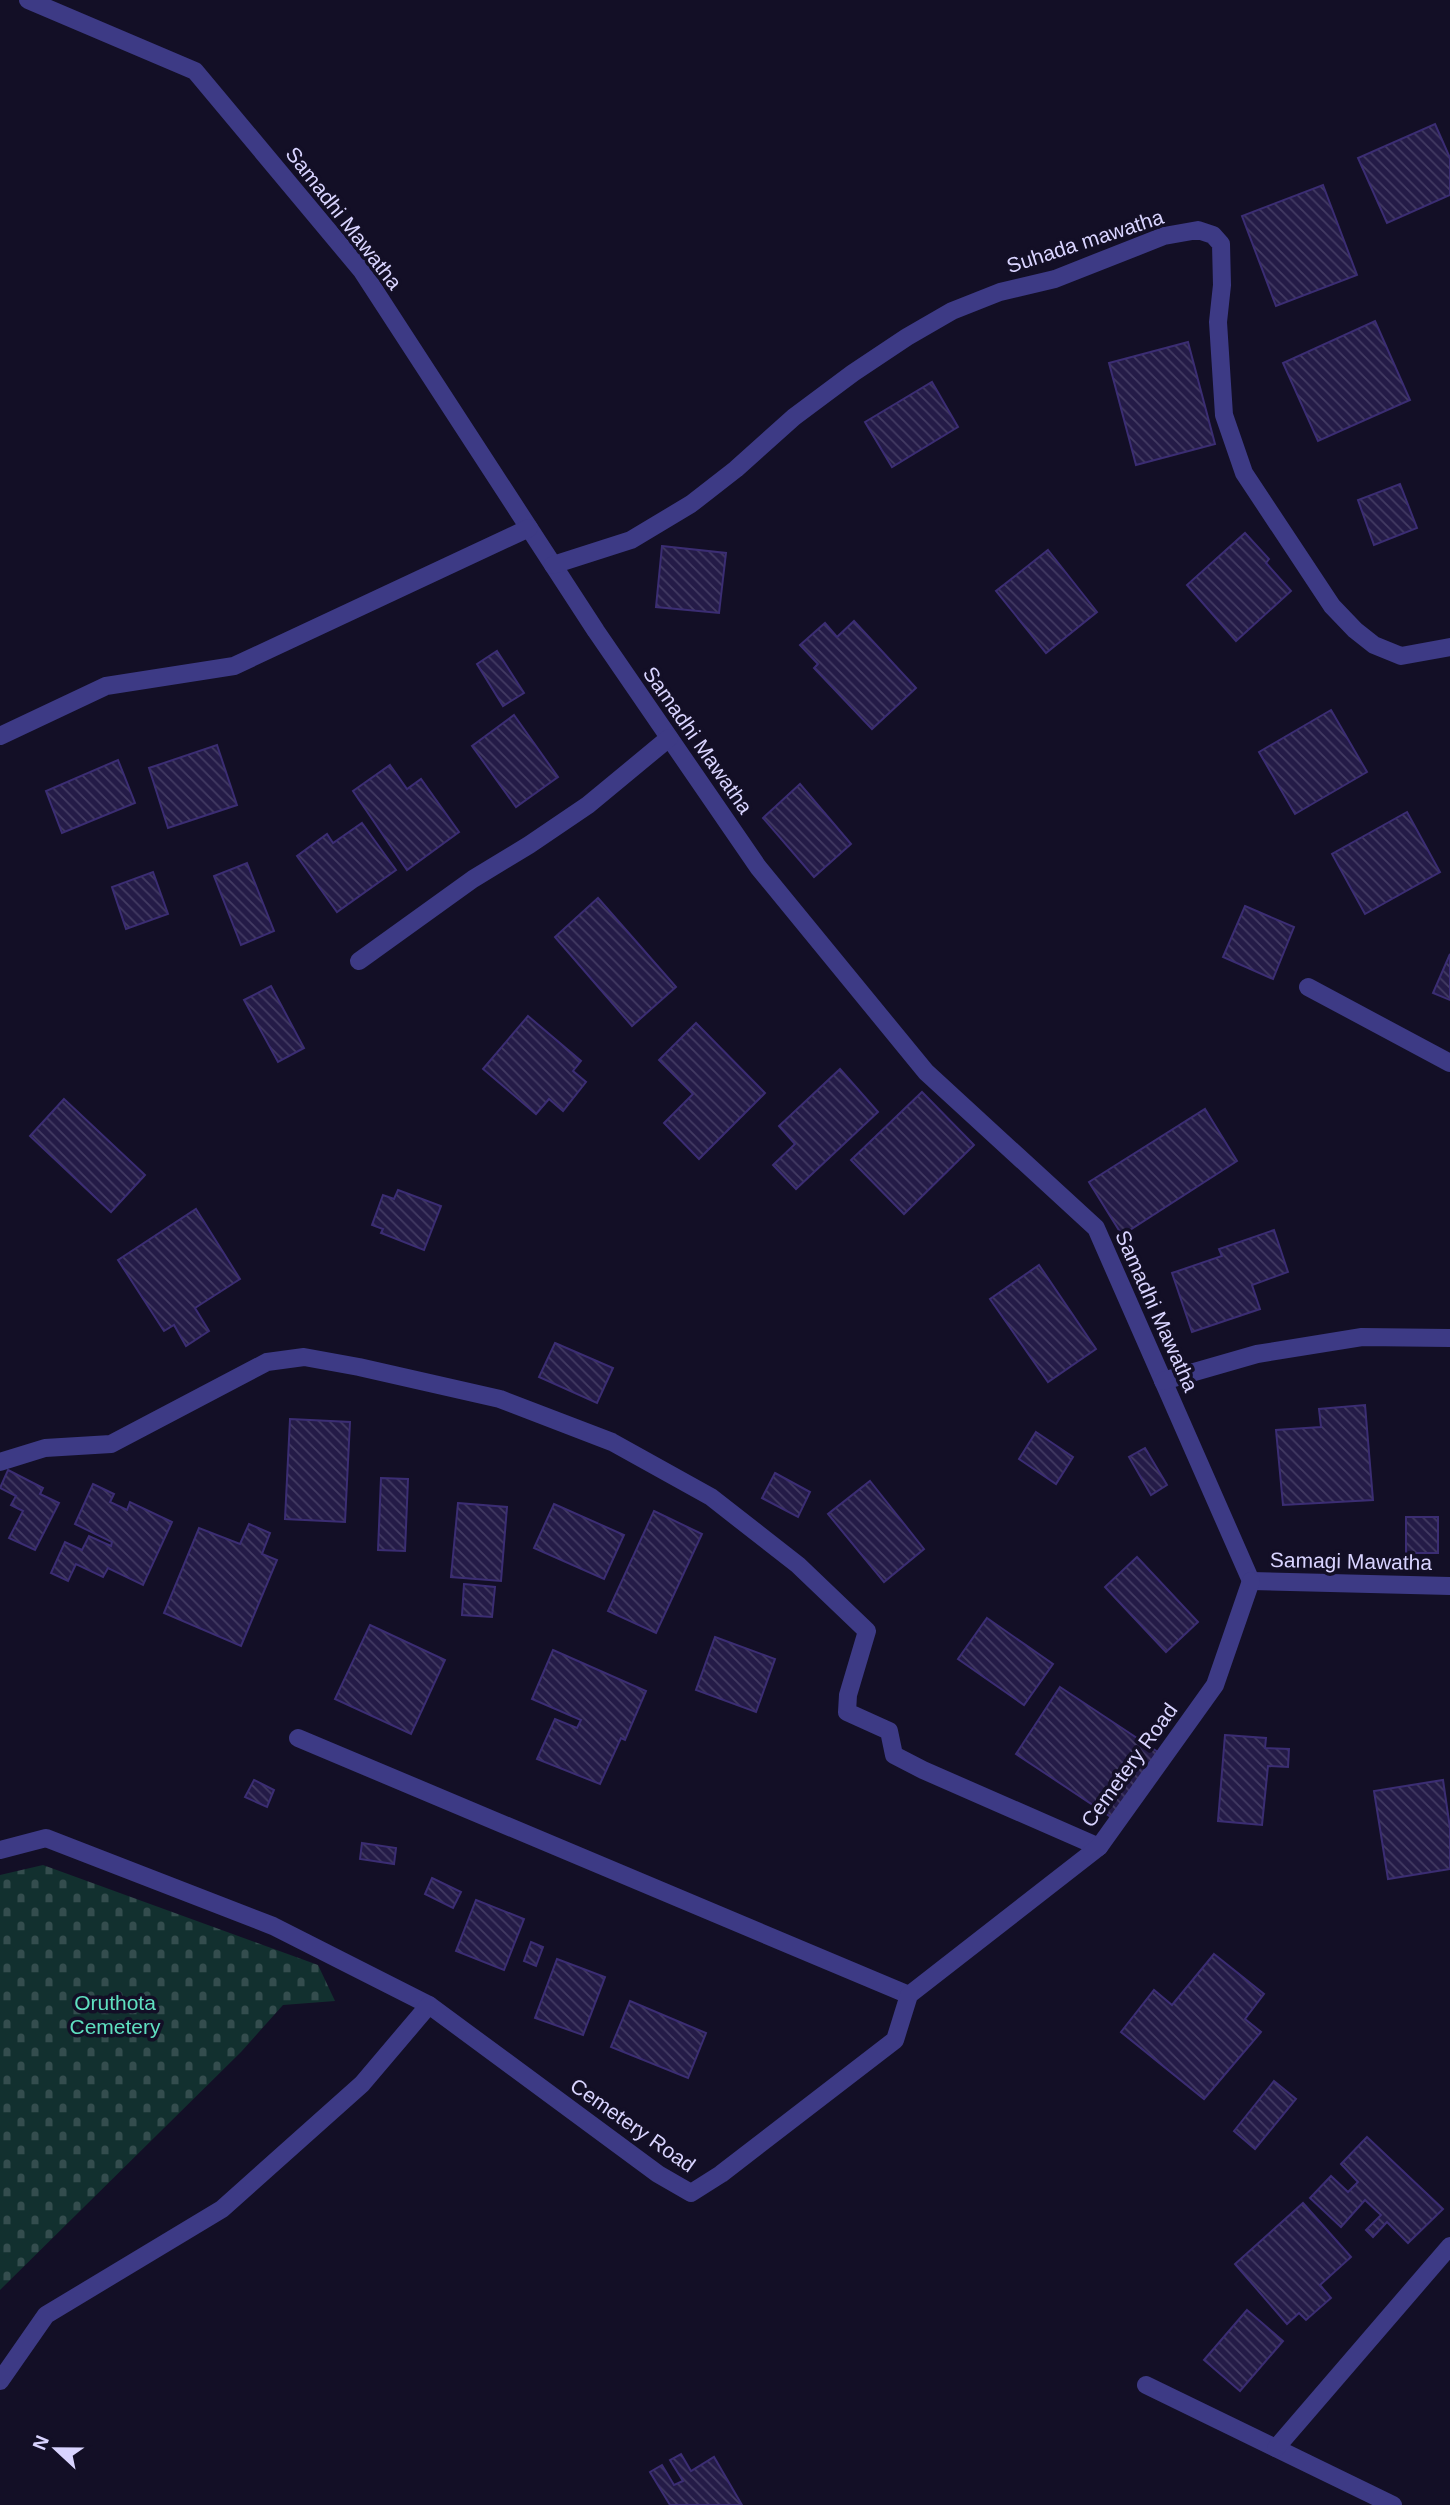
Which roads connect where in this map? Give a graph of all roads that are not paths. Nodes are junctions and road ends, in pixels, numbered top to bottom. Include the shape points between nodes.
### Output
1 (28, 0) edge
2 (529, 527) junction
3 (553, 565) junction
4 (1450, 647) edge
5 (0, 736) edge
6 (669, 738) junction
7 (359, 961) dead end
8 (1308, 988) dead end
9 (1450, 1063) edge
10 (1450, 1338) edge
11 (1163, 1381) junction
12 (0, 1462) edge
13 (1251, 1581) junction
14 (1450, 1586) edge
15 (298, 1738) dead end
16 (1099, 1847) junction
17 (0, 1850) edge
18 (909, 1995) junction
19 (429, 2005) junction
20 (1450, 2246) edge
21 (0, 2381) edge
22 (1146, 2385) dead end
23 (1276, 2448) junction
24 (1393, 2505) edge

1 - 2 street, Samadhi Mawatha via 195,71 362,271
2 - 3 street, Samadhi Mawatha
2 - 5 street via 234,666 106,686
3 - 4 street, Suhada mawatha via 631,540 691,504 853,373 952,311 1000,292 1055,279 1164,236 1198,230 1213,234 1222,244 1218,322 1224,415 1244,473 1332,606 1355,630 1374,645 1401,656
3 - 6 street, Samadhi Mawatha
6 - 7 street via 587,805
6 - 11 street, Samadhi Mawatha via 758,867 926,1072 1096,1228
8 - 9 street
10 - 11 street via 1362,1337 1257,1354
11 - 13 street, Samadhi Mawatha
12 - 16 street via 45,1448 111,1444 267,1362 304,1357 500,1399 612,1442 711,1497 798,1565 867,1631 847,1712 889,1731 894,1755
13 - 14 street, Samagi Mawatha
13 - 16 street, Cemetery Road via 1215,1685
15 - 18 street
16 - 18 street, Cemetery Road
17 - 19 street via 46,1838 273,1926
18 - 19 street, Cemetery Road via 895,2040 722,2175 691,2193 658,2174
19 - 21 street via 362,2084 222,2209 46,2315
20 - 23 street
22 - 23 street
23 - 24 street

